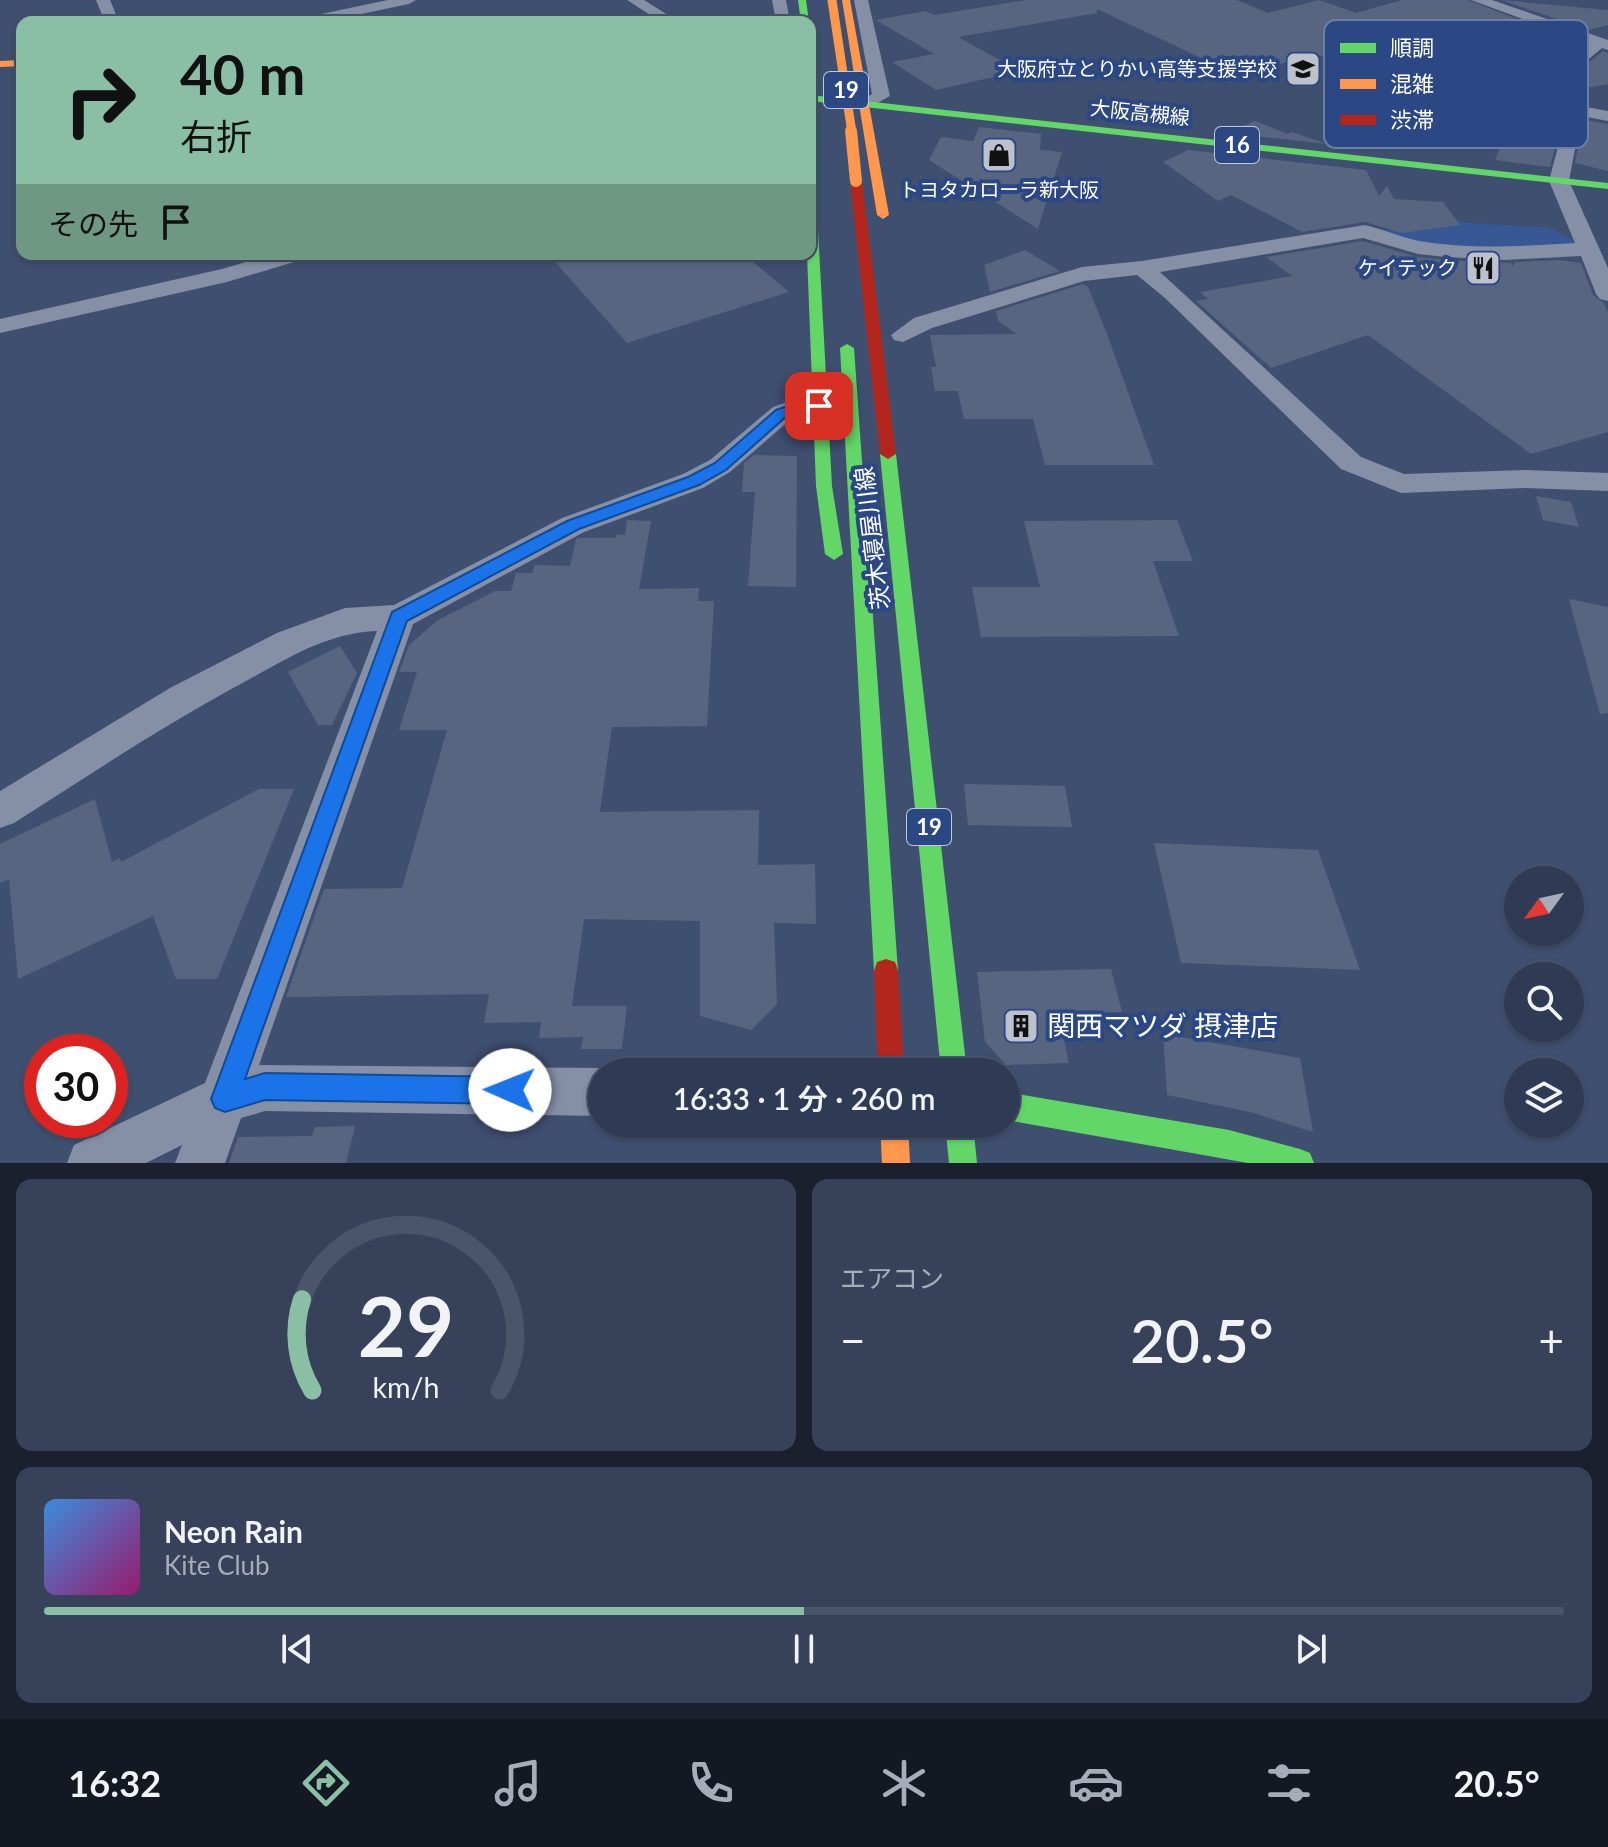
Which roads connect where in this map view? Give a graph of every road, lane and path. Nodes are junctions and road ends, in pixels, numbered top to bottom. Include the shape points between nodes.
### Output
1 (409, 0) edge
2 (634, 0) edge
3 (1478, 0) edge
4 (1526, 0) edge
5 (846, 2) edge
6 (1514, 12) junction
7 (331, 16) edge
8 (662, 16) edge
9 (1536, 20) edge
10 (816, 45) edge
11 (816, 99) edge
12 (865, 105) junction
13 (1588, 112) edge
14 (1608, 116) edge
15 (830, 126) dead end
16 (1567, 148) edge
17 (1559, 181) junction
18 (1608, 186) edge
19 (885, 228) dead end
20 (1589, 249) junction
21 (276, 260) edge
22 (813, 260) edge
23 (1142, 268) junction
24 (1608, 294) edge
25 (845, 324) dead end
26 (0, 326) edge
27 (902, 335) dead end
28 (819, 406) junction
29 (1608, 482) edge
30 (917, 545) dead end
31 (837, 571) dead end
32 (902, 583) junction
33 (841, 600) dead end
34 (399, 617) junction
35 (865, 627) junction
36 (0, 811) edge
37 (890, 1058) edge
38 (953, 1058) edge
39 (588, 1092) edge
40 (225, 1099) junction
41 (1020, 1108) edge
42 (895, 1138) edge
43 (960, 1138) edge
44 (92, 1163) edge
45 (200, 1163) edge
46 (896, 1163) edge
47 (963, 1163) edge
48 (1300, 1163) edge

1 - 7 street
2 - 8 street
3 - 6 street
4 - 6 street
5 - 12 main road
5 - 32 main road, 茨木寝屋川線 / 19, bridge via 856,181
6 - 9 street
10 - 15 main road, 19
11 - 12 main road, 大阪高槻線 / 16
12 - 17 main road, 大阪高槻線 / 16
12 - 19 main road
13 - 14 street
16 - 17 street
17 - 18 main road, 大阪高槻線 / 16
17 - 20 street
20 - 23 street via 1460,252 1387,241 1365,231
20 - 24 street
21 - 26 street
22 - 28 main road
23 - 27 street via 1082,274 923,323
23 - 29 street via 1351,463 1401,484
25 - 35 main road, 茨木寝屋川線 / 19
28 - 31 main road
28 - 34 street via 782,413 720,466 693,481 573,525
30 - 32 main road
32 - 38 main road, 茨木寝屋川線 / 19
33 - 35 main road
34 - 36 street via 345,620 289,642 183,698
34 - 40 street
35 - 37 main road, 茨木寝屋川線 / 19
39 - 40 street via 265,1087
40 - 44 street
40 - 45 street
41 - 48 main road via 1229,1144
42 - 46 main road
43 - 47 main road

